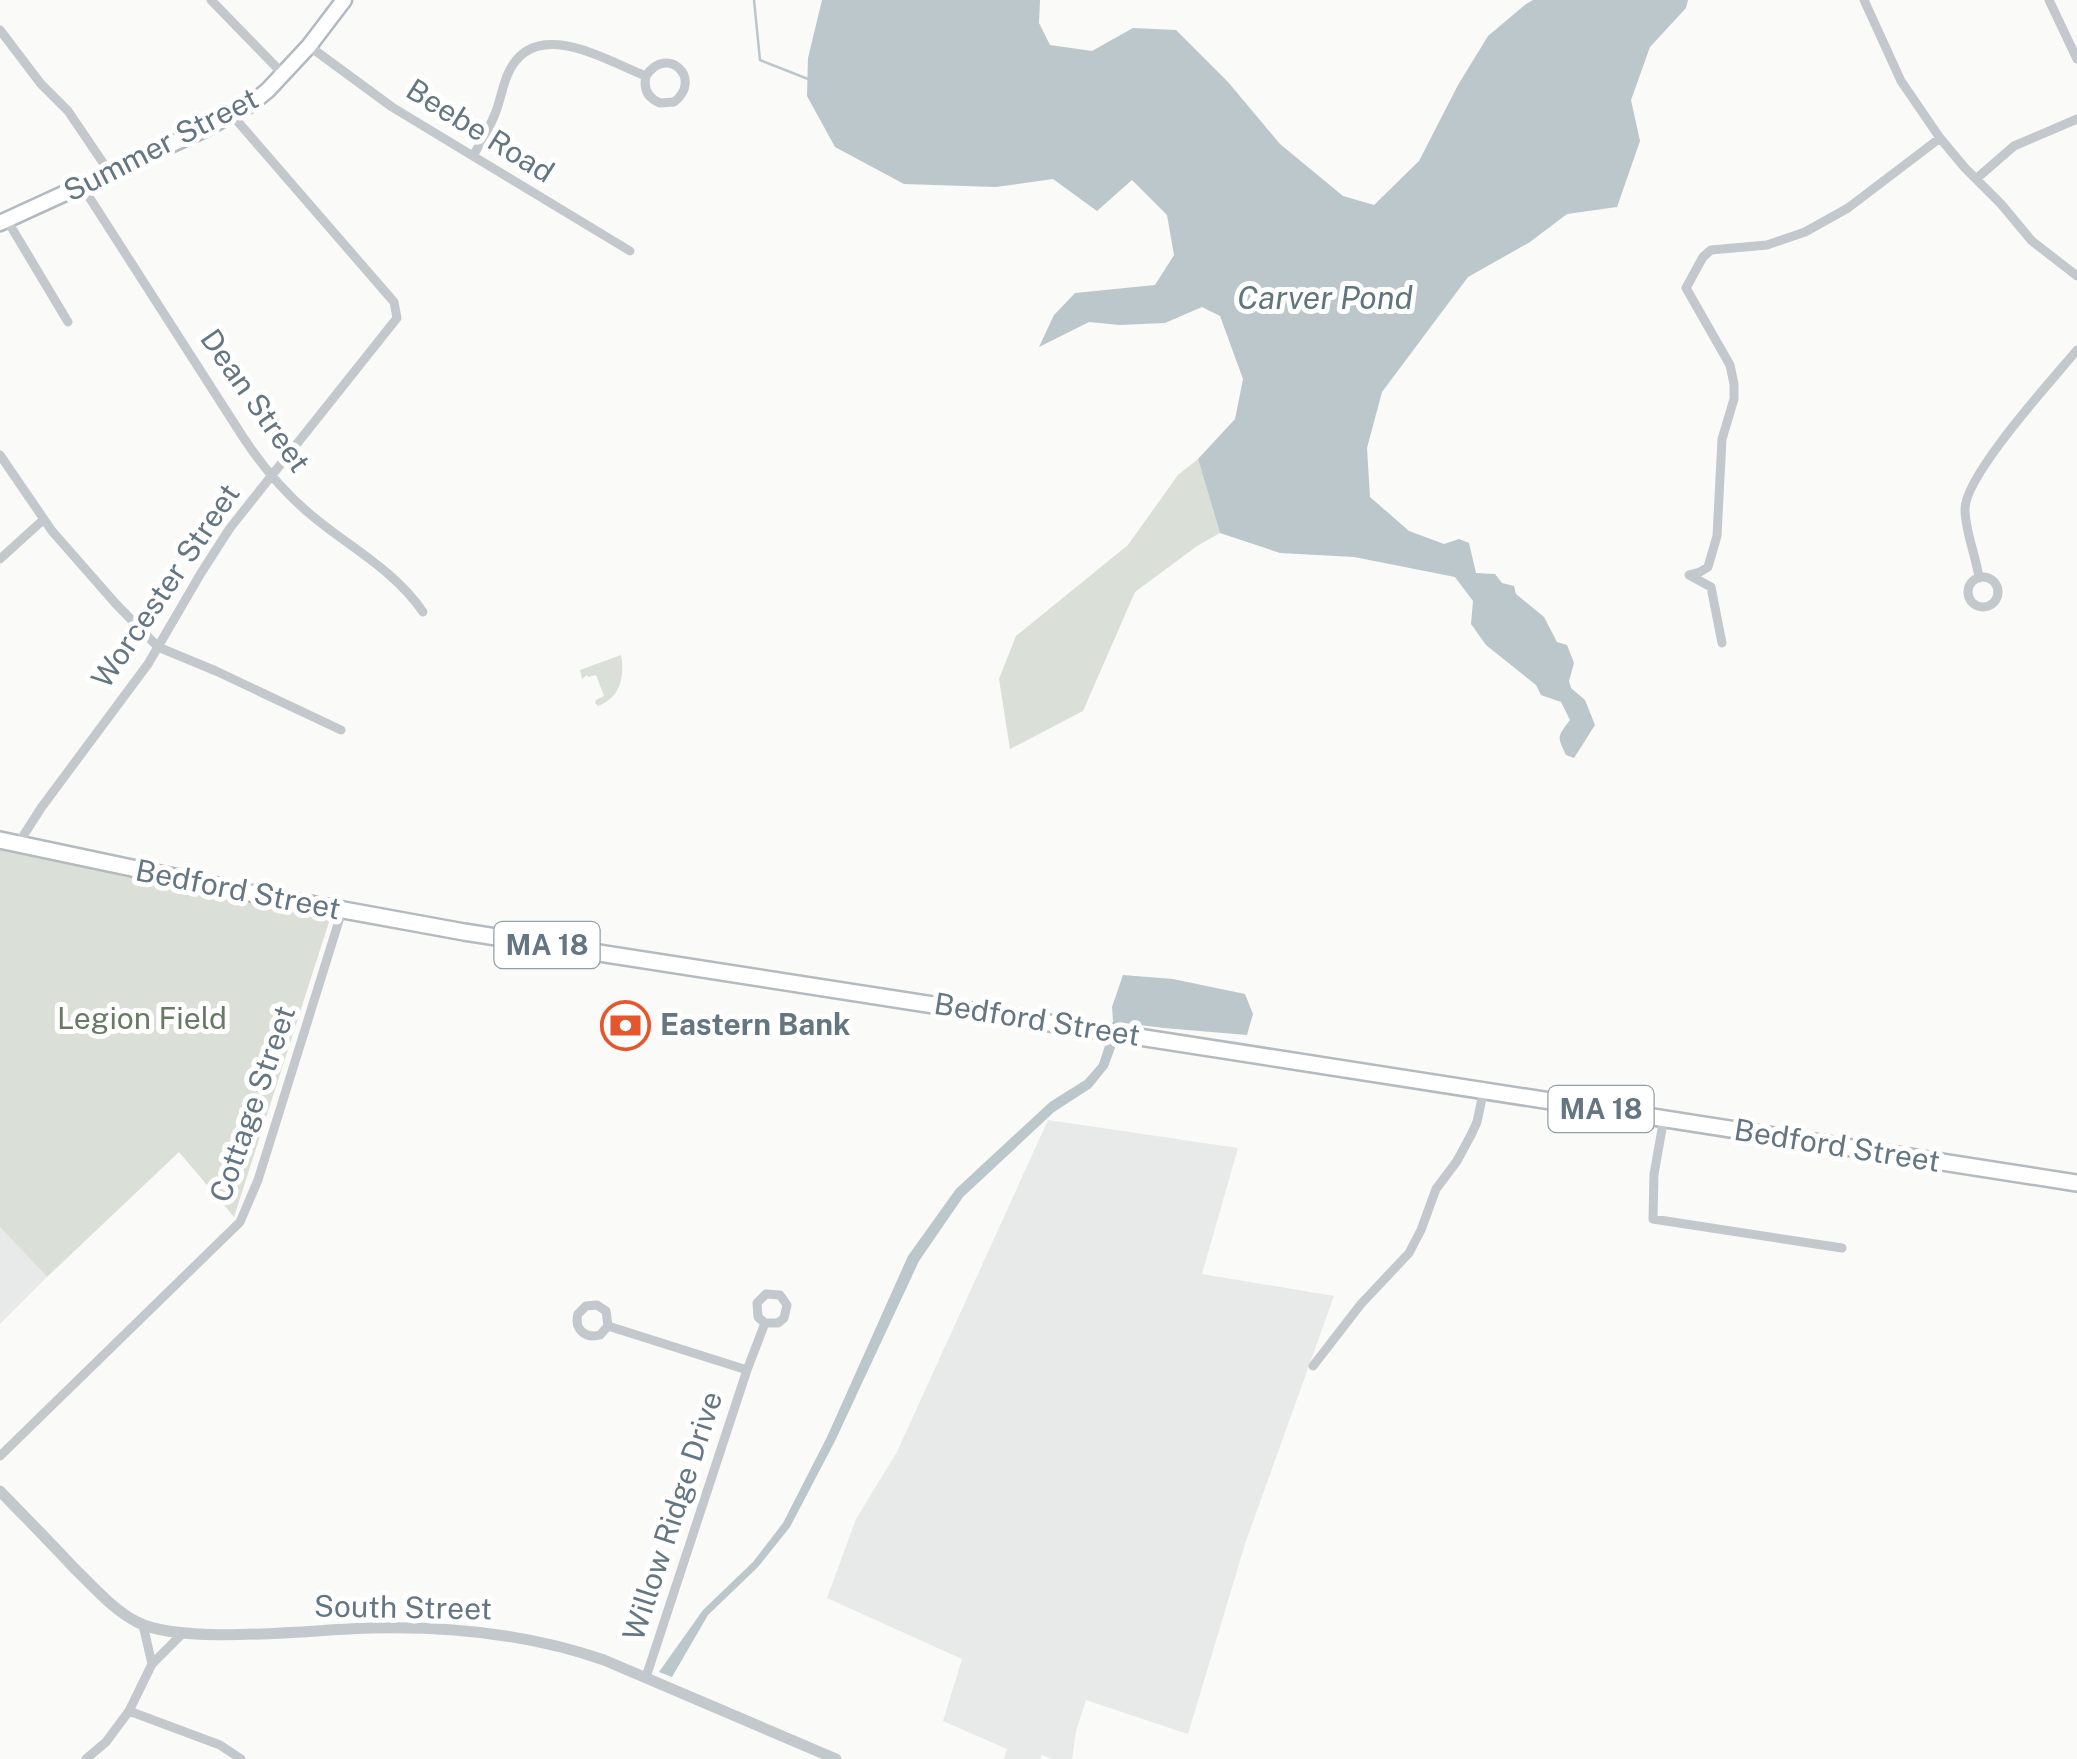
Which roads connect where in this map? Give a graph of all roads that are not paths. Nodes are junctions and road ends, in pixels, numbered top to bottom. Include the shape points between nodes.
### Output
1 (211, 0) edge
2 (344, 0) edge
3 (1864, 0) edge
4 (2049, 0) edge
5 (0, 30) edge
6 (310, 46) junction
7 (2077, 59) edge
8 (283, 74) junction
9 (646, 76) junction
10 (232, 115) junction
11 (2077, 119) edge
12 (1940, 138) junction
13 (473, 156) junction
14 (110, 173) junction
15 (1976, 179) junction
16 (82, 186) junction
17 (4, 221) edge
18 (630, 251) dead end
19 (2077, 276) edge
20 (68, 322) dead end
21 (2077, 350) edge
22 (0, 455) edge
23 (271, 476) junction
24 (43, 520) junction
25 (0, 559) edge
26 (1979, 578) dead end
27 (423, 612) dead end
28 (1722, 643) dead end
29 (158, 647) junction
30 (341, 730) dead end
31 (0, 840) edge
32 (18, 844) junction
33 (342, 910) junction
34 (1484, 1089) junction
35 (1664, 1118) junction
36 (2077, 1183) edge
37 (1842, 1248) dead end
38 (764, 1323) dead end
39 (608, 1326) dead end
40 (1313, 1366) dead end
41 (746, 1370) junction
42 (0, 1456) edge
43 (0, 1491) edge
44 (144, 1625) junction
45 (183, 1633) junction
46 (152, 1664) junction
47 (646, 1677) junction
48 (129, 1711) junction
49 (86, 1759) edge
50 (241, 1759) edge
51 (836, 1759) edge

1 - 8 street
2 - 6 main road, Summer Street
3 - 12 street via 1901,82
4 - 7 street
5 - 14 street
6 - 8 main road, Summer Street
6 - 13 street, Beebe Road
8 - 10 main road, Summer Street
9 - 9 street via 655,66 673,64 683,74 684,92 674,102 655,102
9 - 13 street via 570,46 534,48 507,74
10 - 14 main road, Summer Street
10 - 23 street, Worcester Street via 397,313
11 - 15 street via 2014,146
12 - 15 street
12 - 28 street via 1806,232 1767,245 1710,250 1686,288 1730,364 1734,384 1722,439 1717,536 1708,567 1689,574 1711,587
13 - 18 street, Beebe Road
14 - 16 main road, Summer Street
15 - 19 street via 2032,241
16 - 17 main road, Summer Street
16 - 23 street, Dean Street
17 - 20 street
21 - 26 street via 1970,488 1965,512
22 - 24 street
23 - 27 street, Dean Street via 400,582
23 - 29 street, Worcester Street via 220,543
24 - 25 street
24 - 29 street
29 - 30 street
29 - 32 street, Worcester Street
31 - 32 main road, Bedford Street / MA 18
32 - 33 main road, Bedford Street / MA 18
33 - 34 main road, Bedford Street / MA 18
33 - 42 street, Cottage Street via 240,1222
34 - 35 main road, Bedford Street / MA 18
34 - 40 street via 1477,1122 1436,1189 1409,1253
35 - 36 main road, Bedford Street / MA 18
35 - 37 street via 1653,1219
38 - 41 street, Willow Ridge Drive
39 - 41 street, Willow Ridge Drive
41 - 47 street, Willow Ridge Drive
43 - 44 street, South Street via 104,1598
44 - 45 street, South Street
44 - 46 street
45 - 46 street
45 - 47 street, South Street via 468,1631 565,1647
46 - 48 street
47 - 51 street, South Street
48 - 49 street
48 - 50 street

